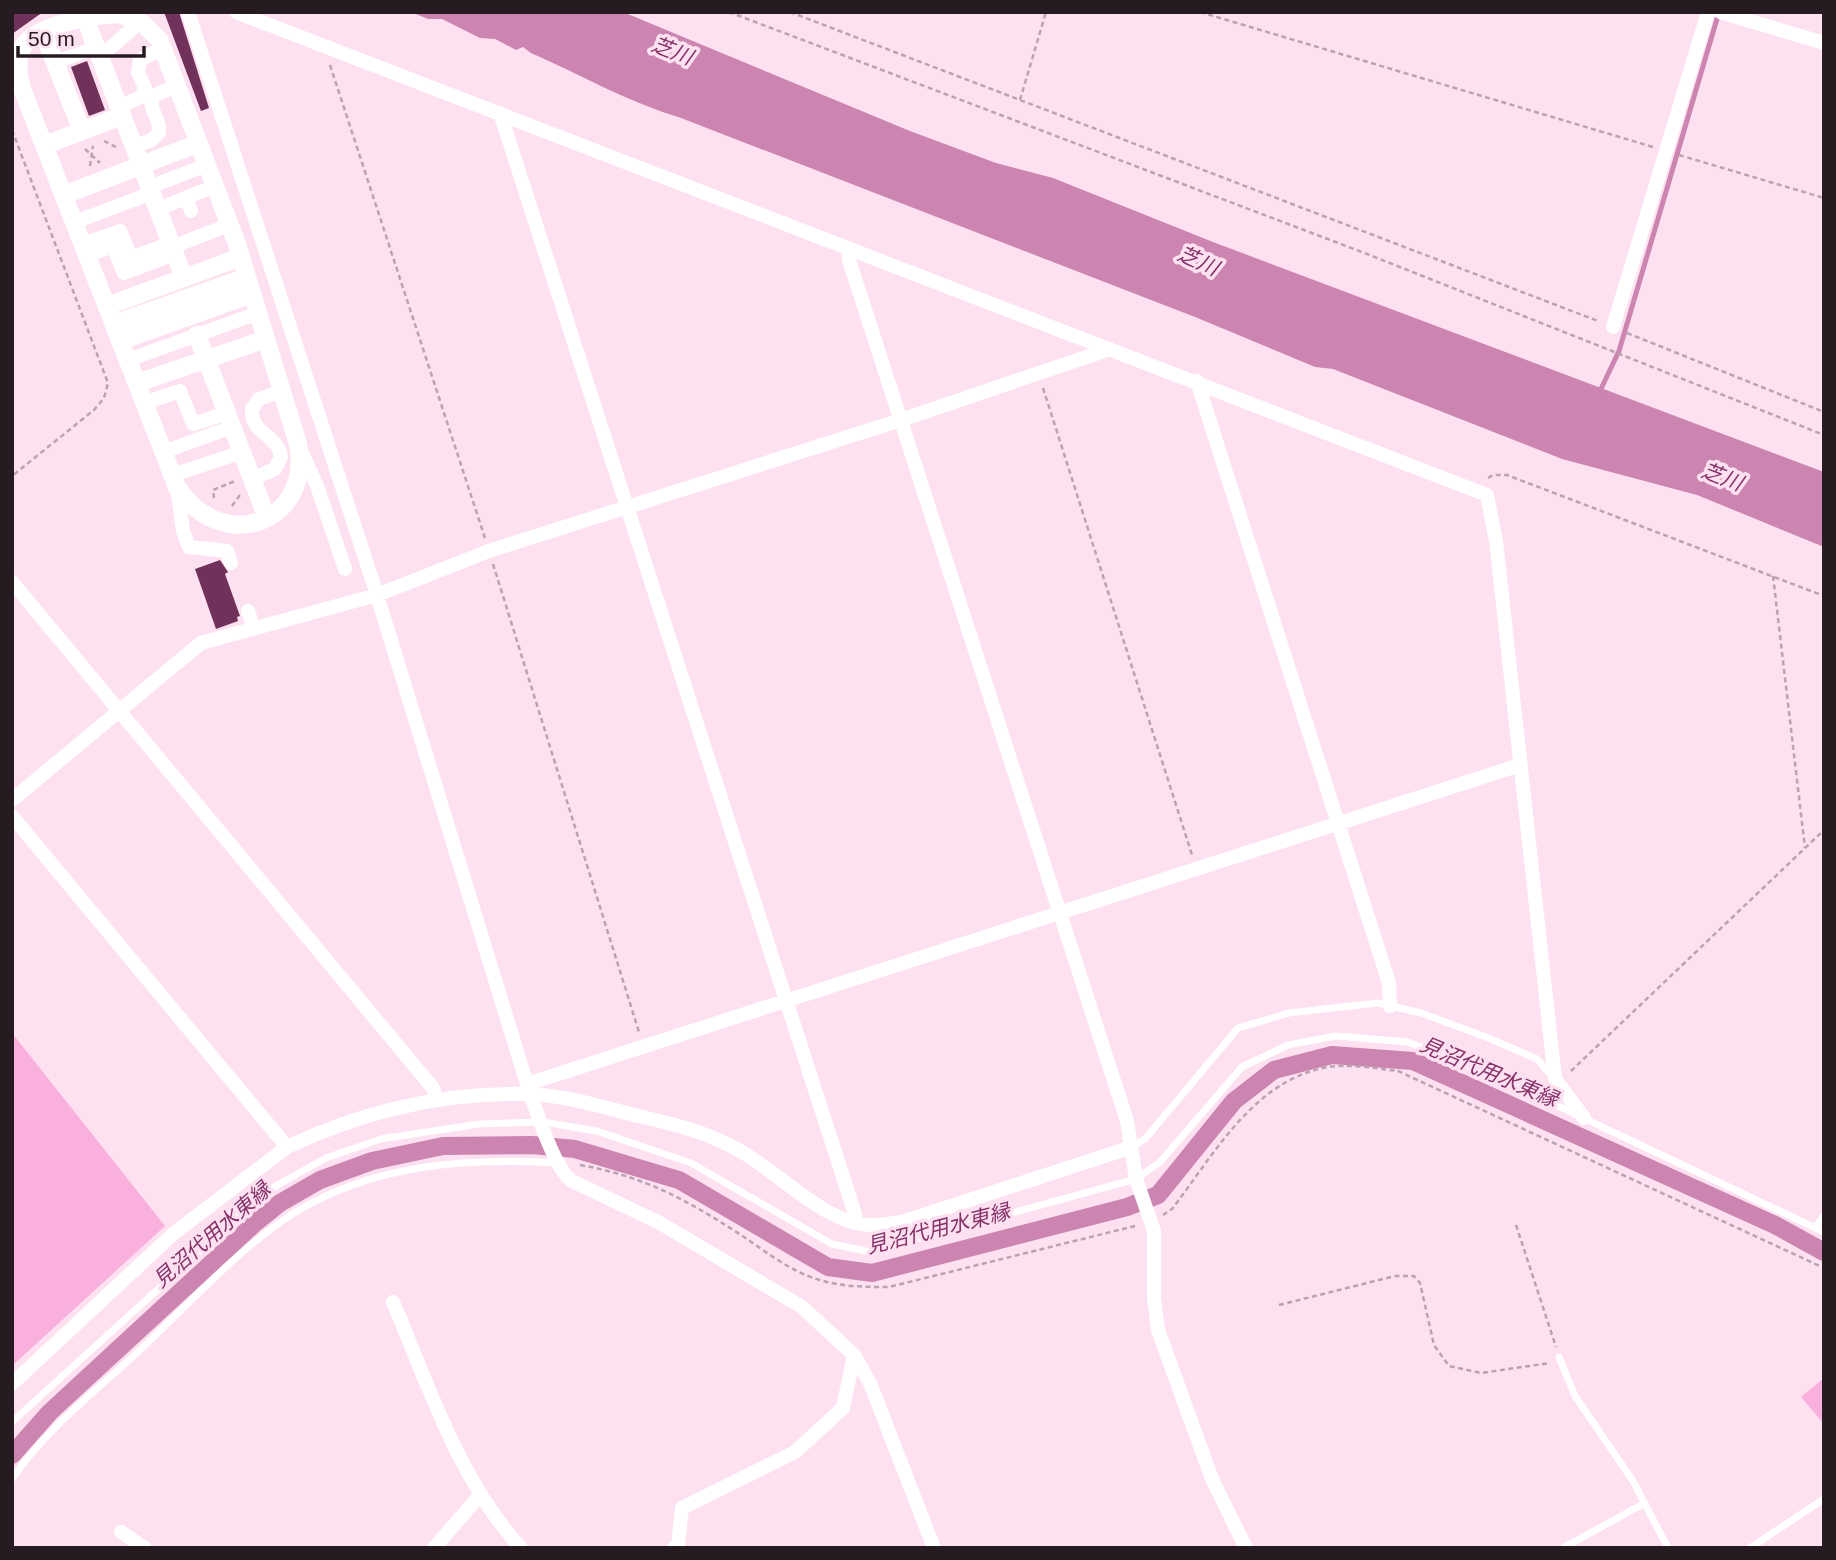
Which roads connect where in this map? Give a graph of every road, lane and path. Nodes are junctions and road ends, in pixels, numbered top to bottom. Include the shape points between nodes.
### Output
1 (188, 12) edge
2 (236, 12) edge
3 (729, 12) edge
4 (790, 12) edge
5 (1046, 12) edge
6 (1200, 12) edge
7 (1708, 12) edge
8 (1720, 12) edge
9 (119, 13) edge
10 (85, 18) junction
11 (140, 22) junction
12 (43, 32) junction
13 (1824, 43) edge
14 (324, 45) junction
15 (163, 48) junction
16 (98, 52) junction
17 (55, 62) junction
18 (177, 86) junction
19 (1020, 100) junction
20 (120, 111) junction
21 (500, 113) junction
22 (12, 130) edge
23 (82, 131) junction
24 (199, 143) junction
25 (133, 144) junction
26 (45, 145) junction
27 (77, 150) dead end
28 (1664, 151) junction
29 (92, 156) junction
30 (106, 163) dead end
31 (141, 165) junction
32 (207, 165) junction
33 (84, 171) dead end
34 (215, 186) junction
35 (184, 193) junction
36 (64, 195) junction
37 (153, 196) junction
38 (1824, 198) edge
39 (75, 222) junction
40 (229, 225) junction
41 (173, 248) junction
42 (848, 248) junction
43 (85, 250) junction
44 (241, 257) junction
45 (247, 277) junction
46 (184, 278) junction
47 (252, 294) junction
48 (107, 306) junction
49 (258, 313) junction
50 (1613, 327) joint
51 (117, 332) junction
52 (197, 335) junction
53 (1632, 335) dead end
54 (266, 339) junction
55 (1110, 349) junction
56 (206, 359) junction
57 (128, 360) junction
58 (1038, 373) junction
59 (1197, 381) junction
60 (137, 383) junction
61 (282, 391) junction
62 (144, 402) junction
63 (1824, 412) edge
64 (229, 420) junction
65 (901, 420) junction
66 (1824, 435) edge
67 (298, 444) junction
68 (163, 452) junction
69 (242, 452) junction
70 (203, 458) junction
71 (12, 476) edge
72 (246, 478) junction
73 (175, 481) junction
74 (1474, 488) junction
75 (218, 505) dead end
76 (628, 506) junction
77 (227, 508) dead end
78 (267, 518) junction
79 (489, 551) junction
80 (231, 563) dead end
81 (345, 569) dead end
82 (1773, 576) junction
83 (12, 582) edge
84 (377, 595) junction
85 (1824, 596) edge
86 (248, 611) dead end
87 (254, 629) junction
88 (119, 711) junction
89 (1520, 765) junction
90 (12, 800) edge
91 (12, 816) edge
92 (1336, 823) junction
93 (1824, 830) edge
94 (1805, 848) junction
95 (1197, 869) junction
96 (1060, 914) junction
97 (785, 1001) junction
98 (1390, 1006) junction
99 (644, 1046) junction
100 (1557, 1081) junction
101 (528, 1089) junction
102 (437, 1099) junction
103 (1584, 1118) junction
104 (544, 1125) junction
105 (287, 1147) junction
106 (1132, 1147) junction
107 (555, 1160) junction
108 (1137, 1183) junction
109 (1167, 1213) dead end
110 (1824, 1215) edge
111 (854, 1222) junction
112 (1516, 1226) dead end
113 (1815, 1228) junction
114 (1824, 1232) edge
115 (1824, 1268) edge
116 (393, 1301) dead end
117 (1279, 1305) dead end
118 (854, 1355) junction
119 (1560, 1359) junction
120 (12, 1384) edge
121 (12, 1422) edge
122 (12, 1479) edge
123 (481, 1494) junction
124 (1824, 1499) edge
125 (1645, 1503) junction
126 (121, 1532) dead end
127 (145, 1548) edge
128 (434, 1548) edge
129 (521, 1548) edge
130 (674, 1548) edge
131 (934, 1548) edge
132 (1246, 1548) edge
133 (1563, 1548) edge
134 (1668, 1548) edge
135 (1749, 1548) edge

1 - 84 street
2 - 14 street
3 - 66 path via 1363,252
4 - 19 path
5 - 19 path
6 - 28 path
7 - 28 street
8 - 13 street
9 - 10 street
9 - 11 street
10 - 12 street
10 - 16 street
11 - 15 street via 152,30
11 - 16 street
12 - 17 street
12 - 26 street via 26,42 18,61 22,86
14 - 21 street
14 - 79 path
15 - 18 street
15 - 20 street via 140,60 138,72 145,88 141,97
16 - 17 street
16 - 20 street
17 - 23 street
18 - 24 street
18 - 25 street via 151,100 159,133 150,141
19 - 50 path
20 - 23 street
20 - 25 street
21 - 42 street
21 - 76 street
22 - 71 path via 108,383 94,410
23 - 26 street
24 - 31 street
24 - 32 street
25 - 29 path via 113,150 108,142 100,141 91,149
25 - 31 street
26 - 36 street
27 - 29 path via 86,149
28 - 38 path
28 - 50 street
29 - 30 path
29 - 33 path
31 - 36 street
31 - 37 street
32 - 34 street
32 - 35 street
34 - 35 street
34 - 40 street
35 - 37 street
35 - 37 street
36 - 39 street
37 - 39 street
37 - 41 street
39 - 43 street
40 - 41 street
40 - 44 street
41 - 43 street via 124,273 113,246
41 - 46 street
42 - 55 street
42 - 65 street
43 - 48 street
44 - 45 street
44 - 46 street
45 - 47 street
45 - 51 street
46 - 48 street
47 - 49 street
47 - 51 street
48 - 51 street
49 - 52 street
49 - 54 street
51 - 57 street
52 - 56 street
52 - 57 street
53 - 63 path
54 - 56 street
54 - 61 street
55 - 58 street
55 - 59 street
56 - 60 street
56 - 64 street
57 - 60 street
58 - 65 street
58 - 95 path
59 - 74 street
59 - 92 street
60 - 62 street
61 - 67 street
61 - 72 street via 259,399 252,409 254,424 277,443 281,457 275,469
62 - 64 street via 180,391 193,425
62 - 68 street
64 - 69 street
64 - 70 street
65 - 76 street
65 - 96 street
67 - 78 street via 300,473 294,490
67 - 81 street
68 - 70 street
68 - 73 street
69 - 70 street
69 - 72 street
70 - 73 street
72 - 75 path via 213,489
72 - 77 path via 239,500
72 - 78 street
73 - 78 street via 202,516 233,526
73 - 80 street via 189,547 227,551
74 - 82 path via 1493,475 1507,475
74 - 89 street via 1487,495 1496,541
76 - 79 street
76 - 97 street
79 - 84 street
79 - 99 path
82 - 85 path
82 - 94 path
83 - 88 street
84 - 87 street
84 - 101 street
86 - 87 street
87 - 88 street via 201,643
88 - 90 street
88 - 102 street via 433,1088
89 - 92 street
89 - 100 street
91 - 105 street
92 - 95 street
92 - 98 street via 1389,983
93 - 94 path
94 - 100 path
95 - 96 street
96 - 97 street
96 - 106 street
97 - 99 street
97 - 111 street
98 - 100 lane via 1421,1013 1537,1059
98 - 106 lane via 1378,1003 1289,1013 1238,1028 1145,1139
99 - 101 street
100 - 103 street
101 - 102 street
101 - 104 street
101 - 111 street via 706,1135 743,1152 828,1210
102 - 105 street via 356,1118
103 - 108 lane via 1408,1042 1336,1036 1287,1045 1242,1067
103 - 113 lane
104 - 107 street
104 - 108 lane via 597,1131 691,1163 832,1244 870,1252
104 - 121 lane via 479,1124 381,1139 326,1158 265,1192
105 - 120 street via 173,1234
106 - 108 street
106 - 111 street via 902,1222
107 - 118 street via 572,1181 660,1223 802,1307
107 - 122 lane via 471,1161 392,1172 341,1189 294,1214 260,1239 75,1411
108 - 132 street via 1154,1231 1157,1330 1212,1479
109 - 115 path via 1248,1109 1292,1077 1325,1068 1360,1066 1398,1071
110 - 113 lane
112 - 119 path
113 - 114 lane
116 - 123 street
117 - 119 path via 1395,1276 1414,1276 1420,1283 1434,1345 1449,1366 1481,1373
118 - 130 street via 843,1408 795,1452 682,1508
118 - 131 street via 870,1383
119 - 125 lane via 1579,1404
123 - 128 street
123 - 129 street
124 - 135 lane
125 - 133 lane
125 - 134 lane
126 - 127 street

